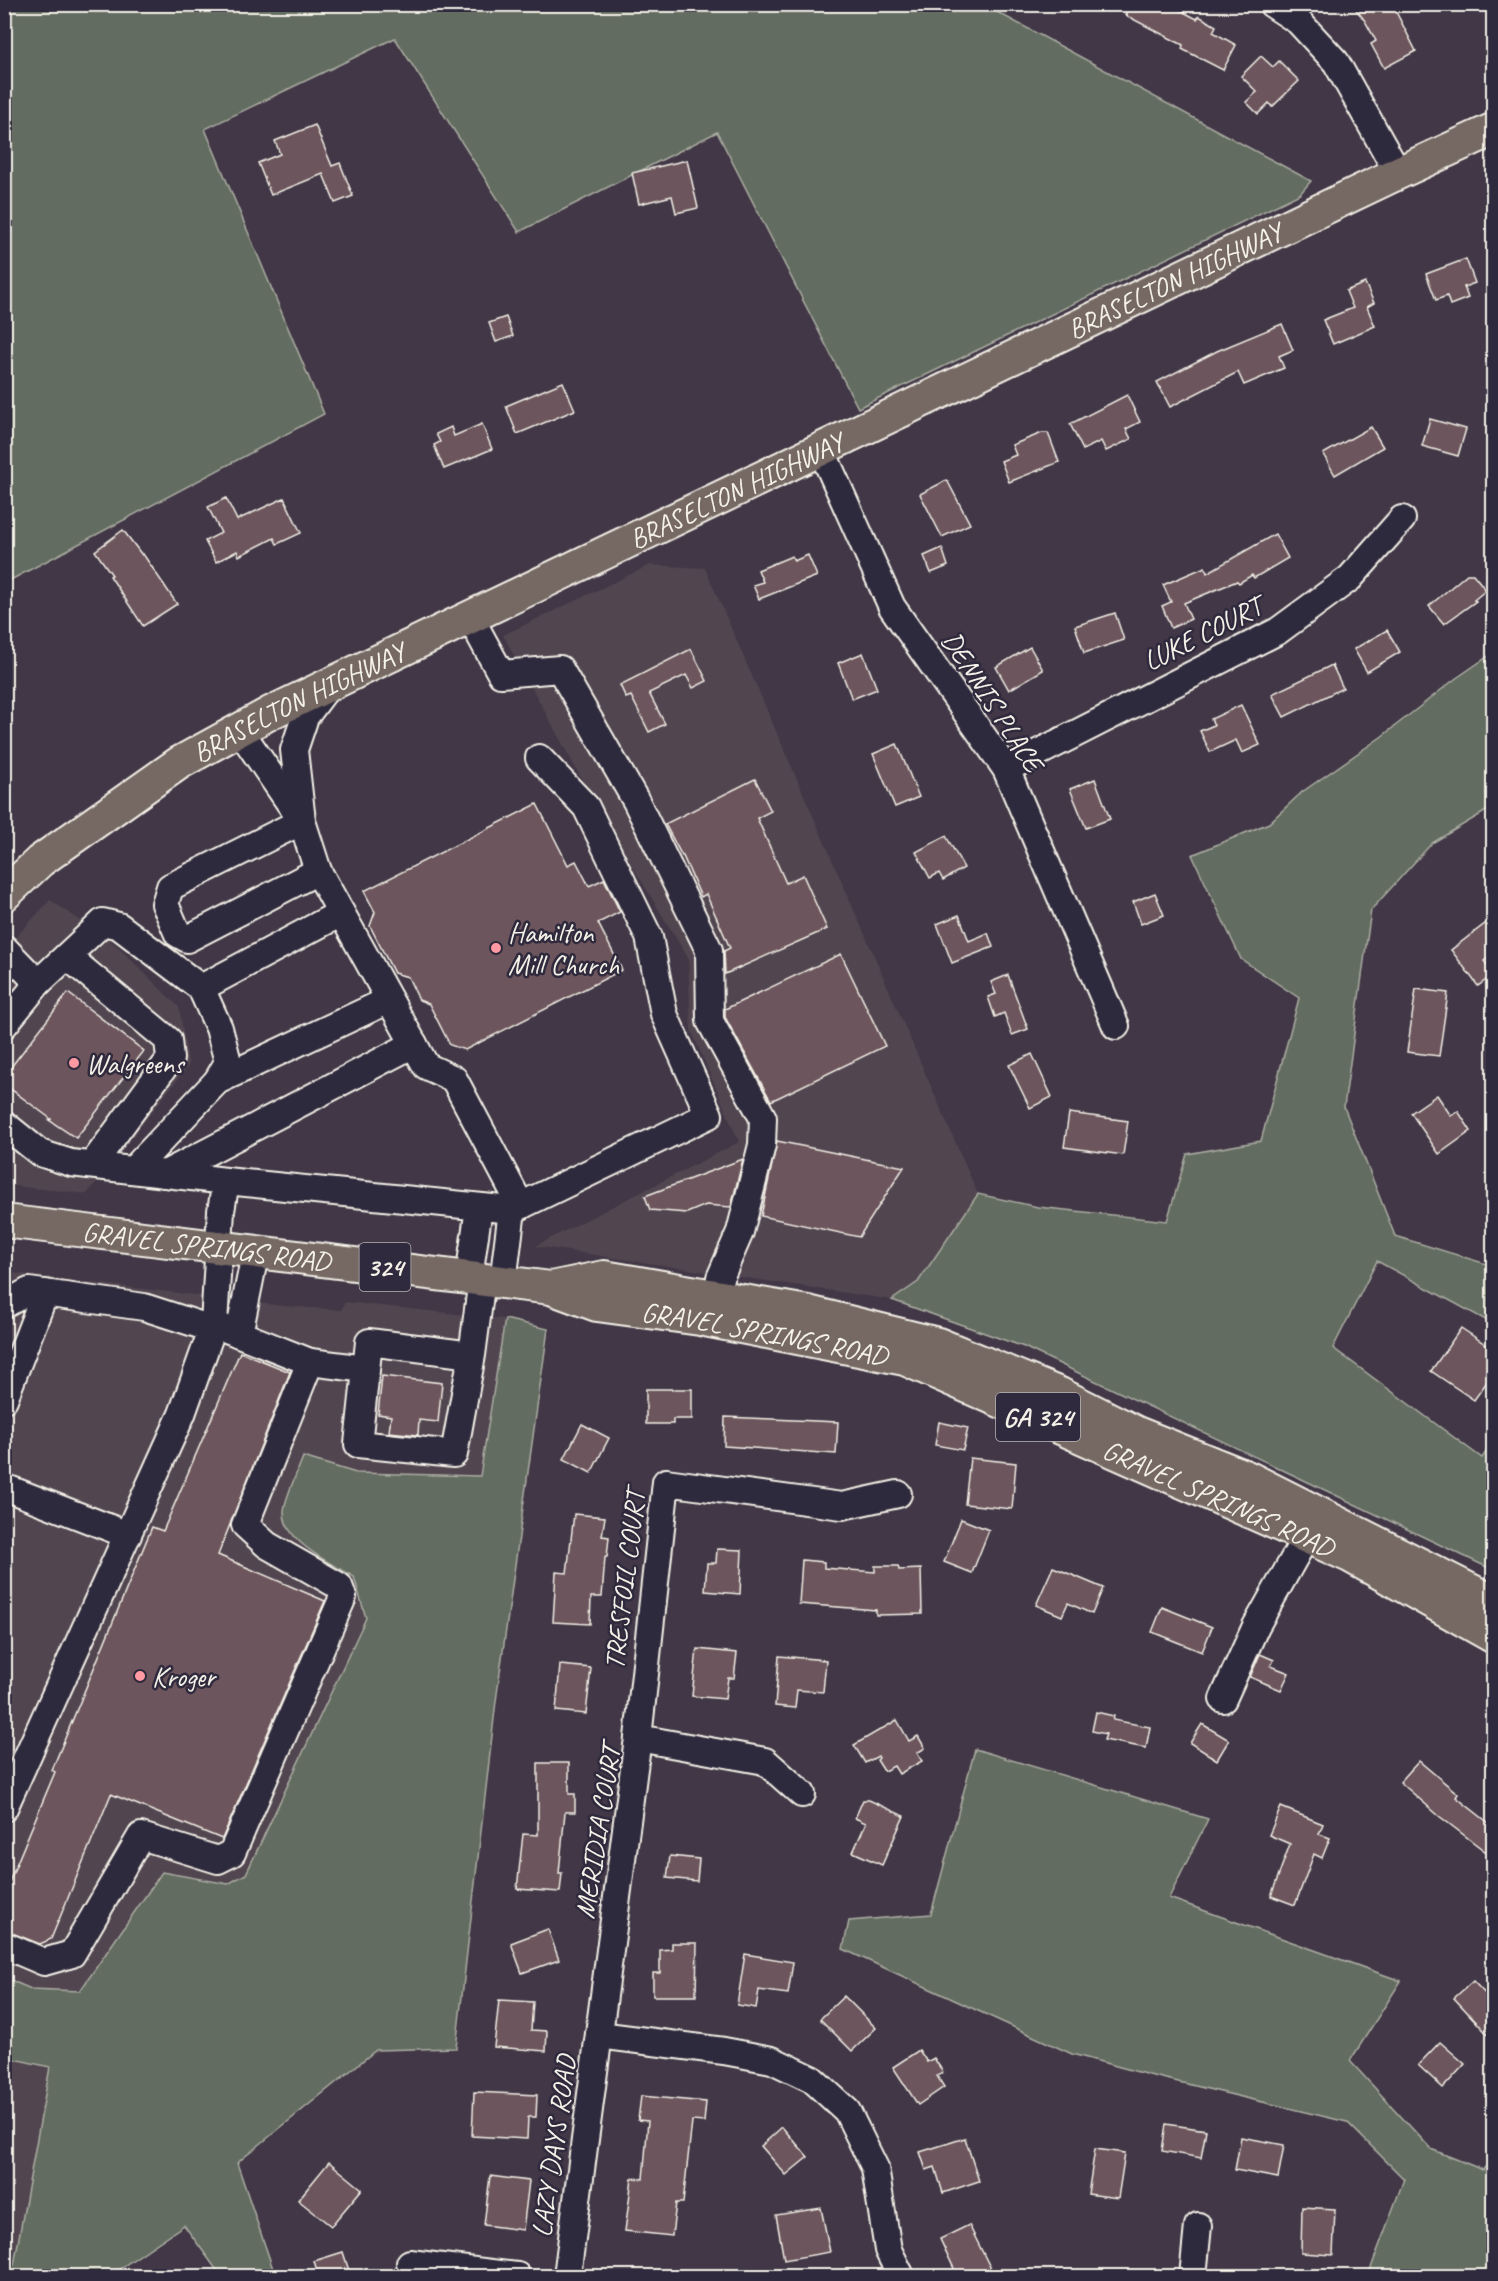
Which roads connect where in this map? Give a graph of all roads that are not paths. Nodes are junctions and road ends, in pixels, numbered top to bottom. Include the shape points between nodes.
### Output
1 (1272, 4) edge
2 (1494, 129) edge
3 (1398, 173) junction
4 (821, 449) junction
5 (1402, 519) dead end
6 (470, 617) junction
7 (329, 684) junction
8 (239, 729) junction
9 (539, 758) dead end
10 (1006, 769) junction
11 (302, 821) junction
12 (318, 872) junction
13 (4, 895) edge
14 (341, 913) junction
15 (182, 937) junction
16 (4, 948) edge
17 (67, 956) junction
18 (160, 956) junction
19 (38, 983) junction
20 (201, 988) junction
21 (389, 1000) junction
22 (4, 1025) edge
23 (1116, 1026) dead end
24 (414, 1044) junction
25 (217, 1081) junction
26 (4, 1124) edge
27 (92, 1165) junction
28 (133, 1170) junction
29 (165, 1174) junction
30 (226, 1181) junction
31 (479, 1208) junction
32 (517, 1208) junction
33 (7, 1221) edge
34 (220, 1246) junction
35 (256, 1251) junction
36 (485, 1279) junction
37 (551, 1288) junction
38 (45, 1293) junction
39 (717, 1296) junction
40 (4, 1305) edge
41 (213, 1327) junction
42 (239, 1334) junction
43 (472, 1355) junction
44 (310, 1362) junction
45 (366, 1369) junction
46 (4, 1399) edge
47 (4, 1487) edge
48 (898, 1494) dead end
49 (128, 1535) junction
50 (1306, 1537) junction
51 (1494, 1602) edge
52 (1494, 1637) edge
53 (1223, 1699) dead end
54 (638, 1738) junction
55 (802, 1794) dead end
56 (4, 1808) edge
57 (4, 1945) edge
58 (599, 2035) junction
59 (1198, 2226) dead end
60 (410, 2263) dead end
61 (517, 2277) edge
62 (567, 2277) edge
63 (901, 2277) edge
64 (1193, 2277) edge

1 - 3 street via 1298,21 1336,62
2 - 3 main road, BRASELTON HIGHWAY
3 - 4 main road, BRASELTON HIGHWAY
4 - 6 main road, BRASELTON HIGHWAY
4 - 10 street, DENNIS PLACE via 892,607
5 - 10 street, LUKE COURT via 1350,578 1278,631
6 - 7 main road, BRASELTON HIGHWAY
6 - 39 street via 501,674 560,669 636,801 709,950 710,1022 763,1118 762,1145 743,1221 720,1278
7 - 8 main road, BRASELTON HIGHWAY
7 - 11 street via 304,717 294,750
8 - 11 street
8 - 13 main road, BRASELTON HIGHWAY via 179,763 39,861
9 - 32 street via 586,807 648,937 664,1014 709,1115
10 - 23 street, DENNIS PLACE
11 - 12 street
11 - 15 street via 170,887 165,904
12 - 14 street
12 - 15 street
14 - 20 street
14 - 21 street
15 - 18 street
16 - 19 street
17 - 18 street via 103,922 119,926
17 - 19 street
17 - 27 street via 168,1040 170,1059
18 - 20 street
19 - 22 street
20 - 25 street via 219,1028 228,1062
21 - 24 street
21 - 25 street
24 - 29 street
24 - 32 street via 426,1066 454,1079
25 - 28 street
26 - 27 street via 40,1153
27 - 28 street
28 - 29 street
29 - 30 street
30 - 31 street
30 - 34 street
31 - 32 street
31 - 36 street
32 - 36 street
33 - 34 main road, GRAVEL SPRINGS ROAD / 324
34 - 35 main road, GRAVEL SPRINGS ROAD / 324
34 - 41 street
35 - 36 main road, GRAVEL SPRINGS ROAD / 324
35 - 42 street
36 - 37 main road, GRAVEL SPRINGS ROAD / 324
36 - 43 street
37 - 39 main road, GRAVEL SPRINGS ROAD / GA 324 via 604,1277
37 - 50 main road, GRAVEL SPRINGS ROAD / GA 324 via 597,1305 700,1319 905,1359
38 - 40 street via 28,1291
38 - 41 street via 144,1307
38 - 46 street
39 - 51 main road, GRAVEL SPRINGS ROAD / GA 324 via 808,1312 938,1344 1249,1478
41 - 42 street
41 - 49 street via 182,1414
42 - 44 street
43 - 45 street via 369,1342
43 - 45 street via 454,1454 358,1444
44 - 45 street
44 - 57 street via 245,1525 267,1545 339,1586 343,1597 232,1853 218,1860 141,1836 72,1954 44,1962
47 - 49 street
48 - 54 street, TRESFOIL COURT via 842,1506 666,1482
49 - 56 street
50 - 52 main road, GRAVEL SPRINGS ROAD / GA 324 via 1350,1556
50 - 53 street via 1256,1626
54 - 55 street, MERIDIA COURT via 765,1761
54 - 58 street, MERIDIA COURT
58 - 62 street, LAZY DAYS ROAD
58 - 63 street, LAZY DAYS ROAD via 772,2060 813,2079 847,2111 875,2168 888,2250
59 - 64 street
60 - 61 street

